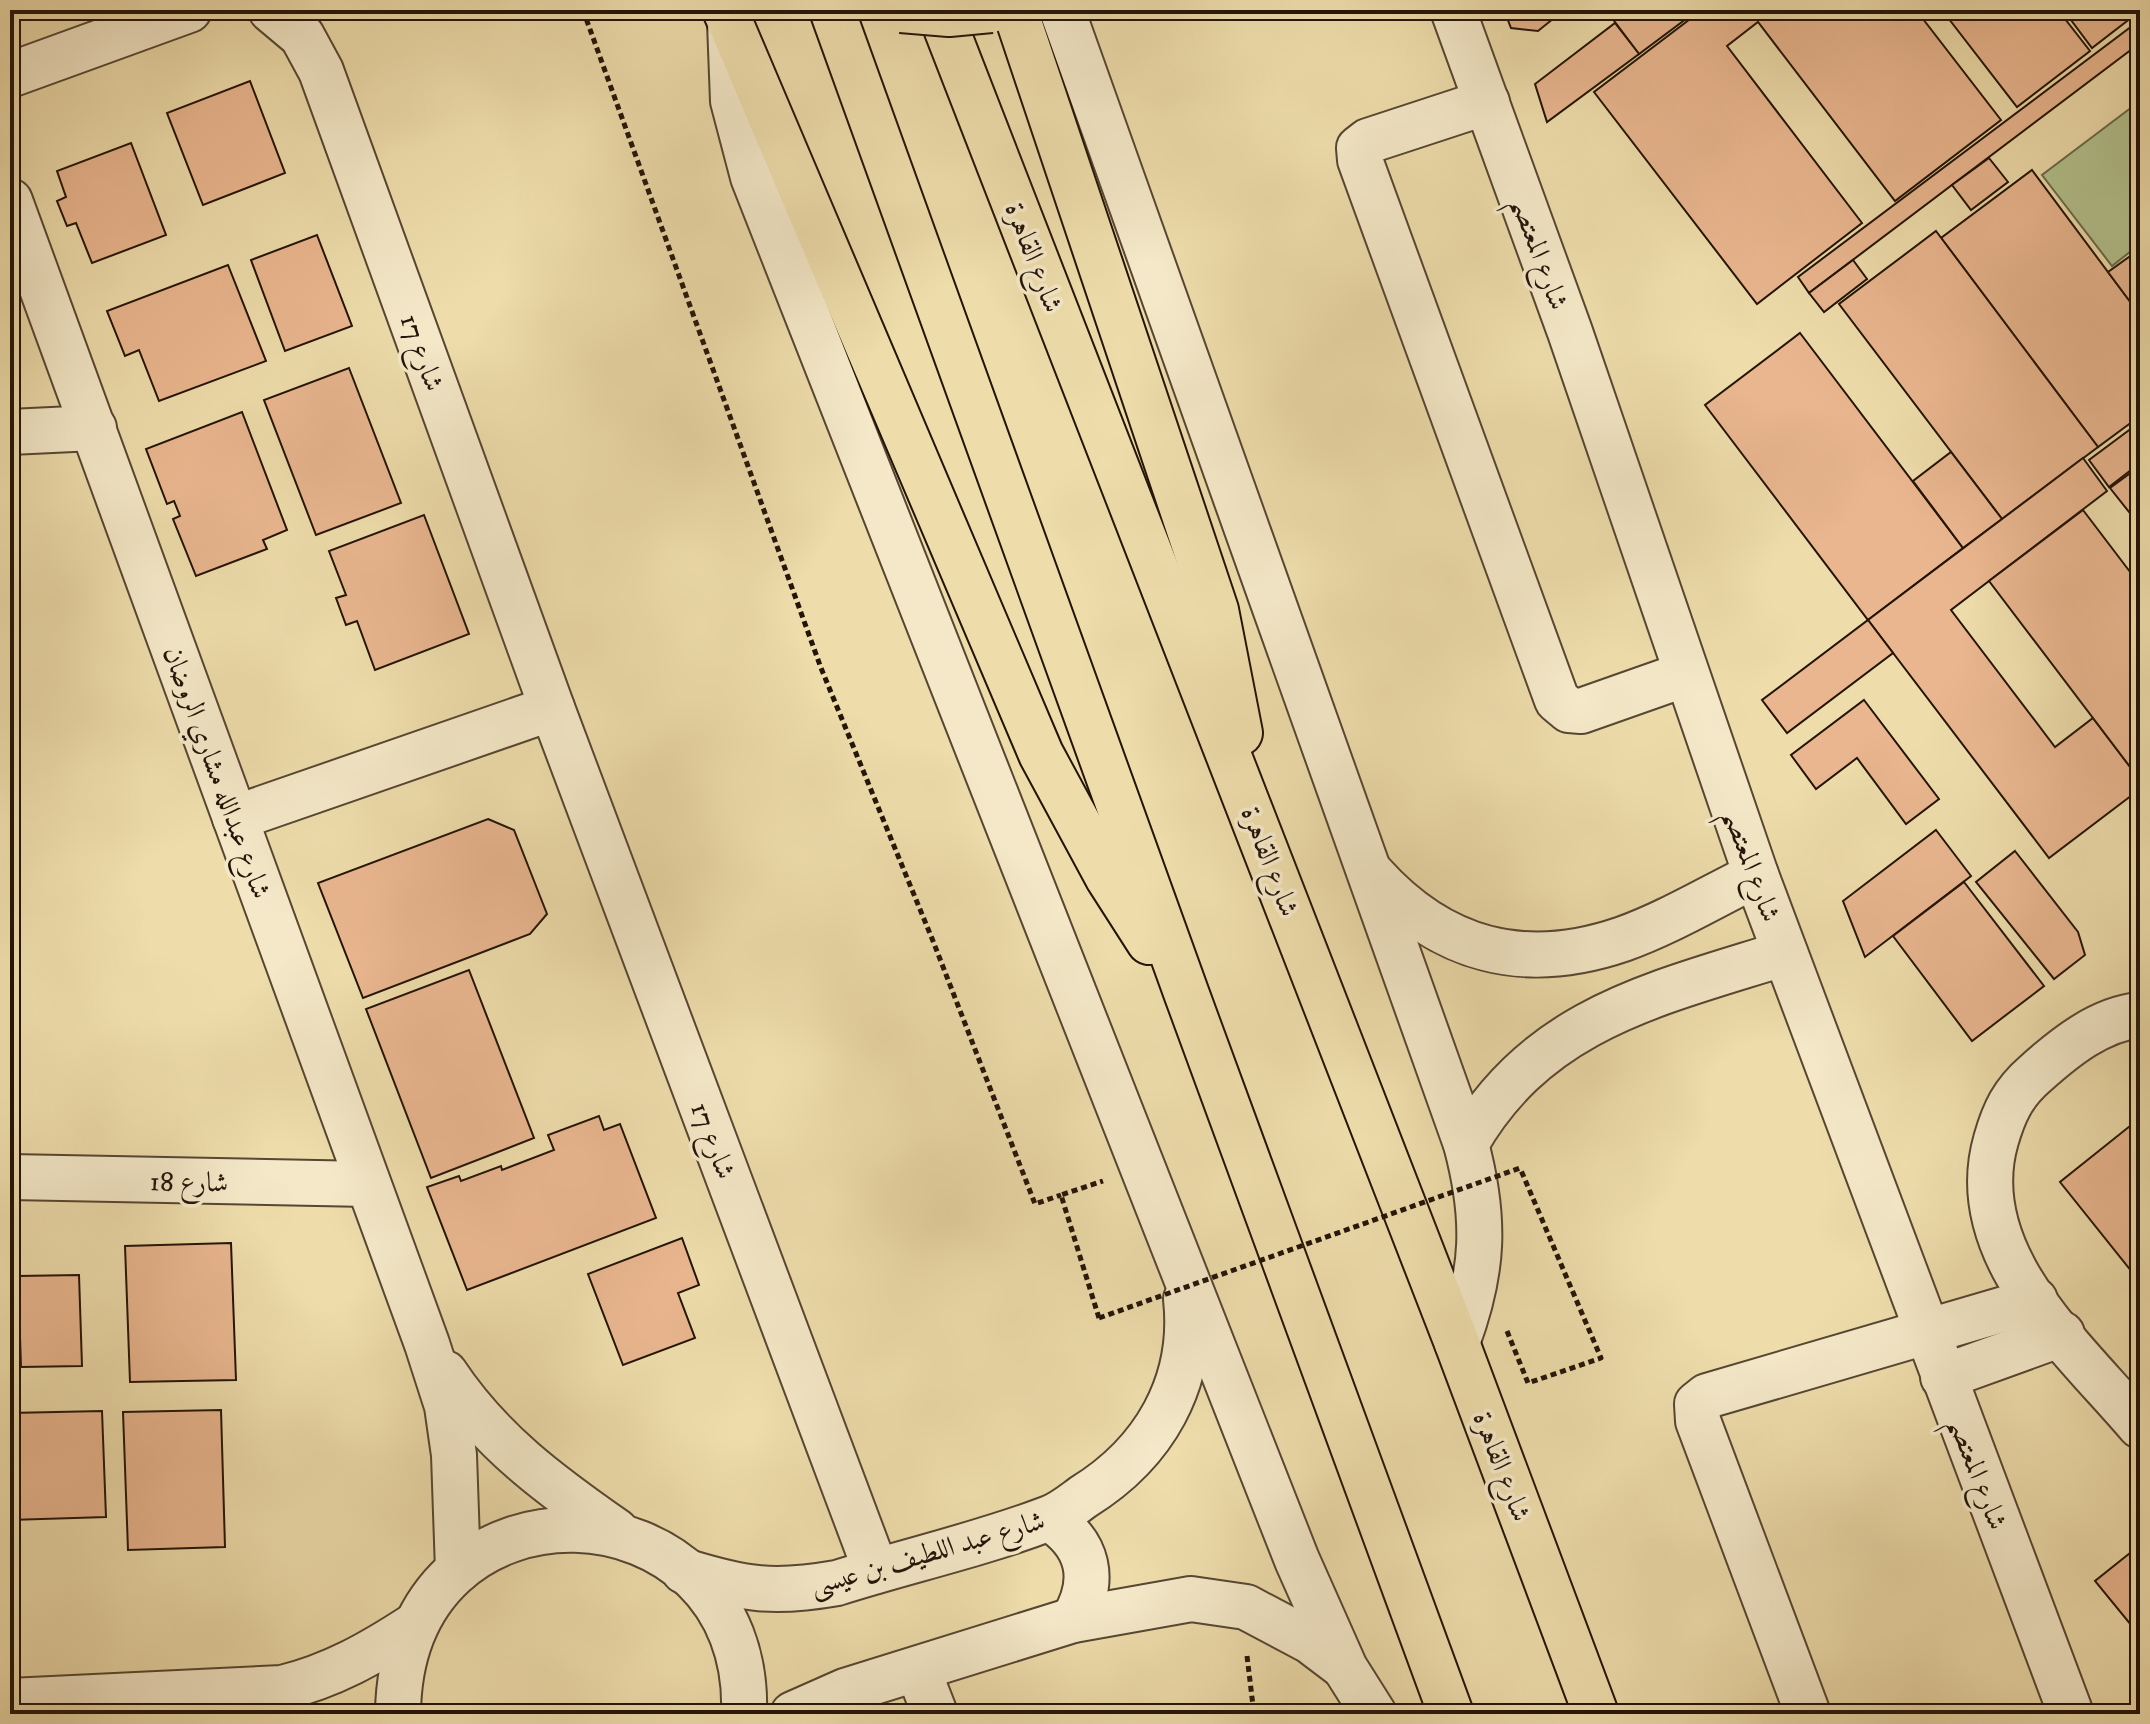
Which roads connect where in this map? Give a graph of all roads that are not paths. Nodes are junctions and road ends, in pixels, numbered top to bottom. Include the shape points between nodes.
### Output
1 (189, 10) edge
2 (271, 10) edge
3 (832, 10) edge
4 (901, 10) edge
5 (939, 10) edge
6 (991, 10) edge
7 (1015, 10) edge
8 (1062, 10) edge
9 (1453, 10) edge
10 (728, 17) edge
11 (10, 75) edge
12 (1487, 102) junction
13 (10, 201) edge
14 (94, 428) junction
15 (10, 432) edge
16 (1686, 674) junction
17 (552, 708) junction
18 (1247, 799) junction
19 (235, 818) junction
20 (1366, 868) junction
21 (1756, 875) junction
22 (1785, 953) junction
23 (1187, 995) junction
24 (2140, 1015) edge
25 (1466, 1144) junction
26 (10, 1177) edge
27 (368, 1184) junction
28 (1182, 1261) junction
29 (2035, 1300) junction
30 (1927, 1329) junction
31 (2062, 1334) junction
32 (1457, 1343) junction
33 (427, 1344) junction
34 (1943, 1377) junction
35 (2140, 1426) edge
36 (1050, 1519) junction
37 (623, 1537) junction
38 (458, 1570) junction
39 (684, 1571) junction
40 (876, 1571) junction
41 (1073, 1620) junction
42 (415, 1625) junction
43 (1345, 1668) junction
44 (918, 1670) junction
45 (10, 1701) edge
46 (240, 1702) edge
47 (398, 1714) edge
48 (744, 1714) edge
49 (793, 1714) edge
50 (935, 1714) edge
51 (1374, 1714) edge
52 (1451, 1714) edge
53 (1596, 1714) edge
54 (1808, 1714) edge
55 (2071, 1714) edge

1 - 11 street
2 - 17 street, شارع 17 via 302,36 321,71
3 - 23 main road
4 - 6 main road, bridge
5 - 18 main road, شارع القاهرة
7 - 18 main road via 1216,610 1233,685
8 - 20 street
9 - 12 street, شارع المعتصم
10 - 23 main road via 1041,754 1108,878
10 - 28 street via 733,101 753,177
12 - 16 street, شارع المعتصم
12 - 16 street via 1368,141 1359,148 1360,160 1557,700 1569,710 1581,711
13 - 14 street, شارع عبدالله مشاري الروضان
14 - 15 street
14 - 19 street, شارع عبدالله مشاري الروضان
16 - 21 street, شارع المعتصم
17 - 19 street
17 - 40 street, شارع 17
18 - 32 main road, شارع القاهرة
19 - 27 street, شارع عبدالله مشاري الروضان
20 - 21 street via 1416,916 1452,938 1515,953 1588,948 1624,938
20 - 25 street
21 - 22 street, شارع المعتصم
22 - 25 street via 1655,994 1560,1040 1519,1072
22 - 30 street, شارع المعتصم
23 - 52 main road
24 - 29 street via 2120,1018 2081,1037 2022,1086 2005,1109 1988,1187 1993,1221
25 - 32 street via 1477,1184 1480,1265
26 - 27 street, شارع 18
27 - 33 street, شارع عبدالله مشاري الروضان
28 - 36 street, شارع عبد اللطيف بن عيسى via 1187,1358 1164,1417 1123,1467
28 - 43 street via 1297,1560
29 - 30 street
29 - 31 street
30 - 34 street, شارع المعتصم
30 - 54 street via 1707,1396 1697,1404 1698,1421
31 - 34 street
31 - 35 street
32 - 53 main road, شارع القاهرة
33 - 37 street, شارع عبدالله مشاري الروضان via 460,1396 500,1443
33 - 38 street, شارع عبدالله مشاري الروضان via 447,1406 454,1455
34 - 55 street, شارع المعتصم
36 - 40 street, شارع عبد اللطيف بن عيسى
36 - 41 street via 1067,1529 1087,1564 1084,1603
37 - 38 street via 589,1529 542,1531 486,1550
37 - 39 street via 655,1550
38 - 42 street via 433,1595
39 - 40 street, شارع عبد اللطيف بن عيسى via 778,1592
39 - 48 street via 727,1626 739,1659
41 - 43 street via 1169,1602 1216,1601 1246,1607 1277,1622
41 - 44 street
42 - 46 street via 370,1655 314,1680
42 - 47 street via 398,1684
43 - 51 street
44 - 49 street via 845,1691
44 - 50 street
45 - 46 street

